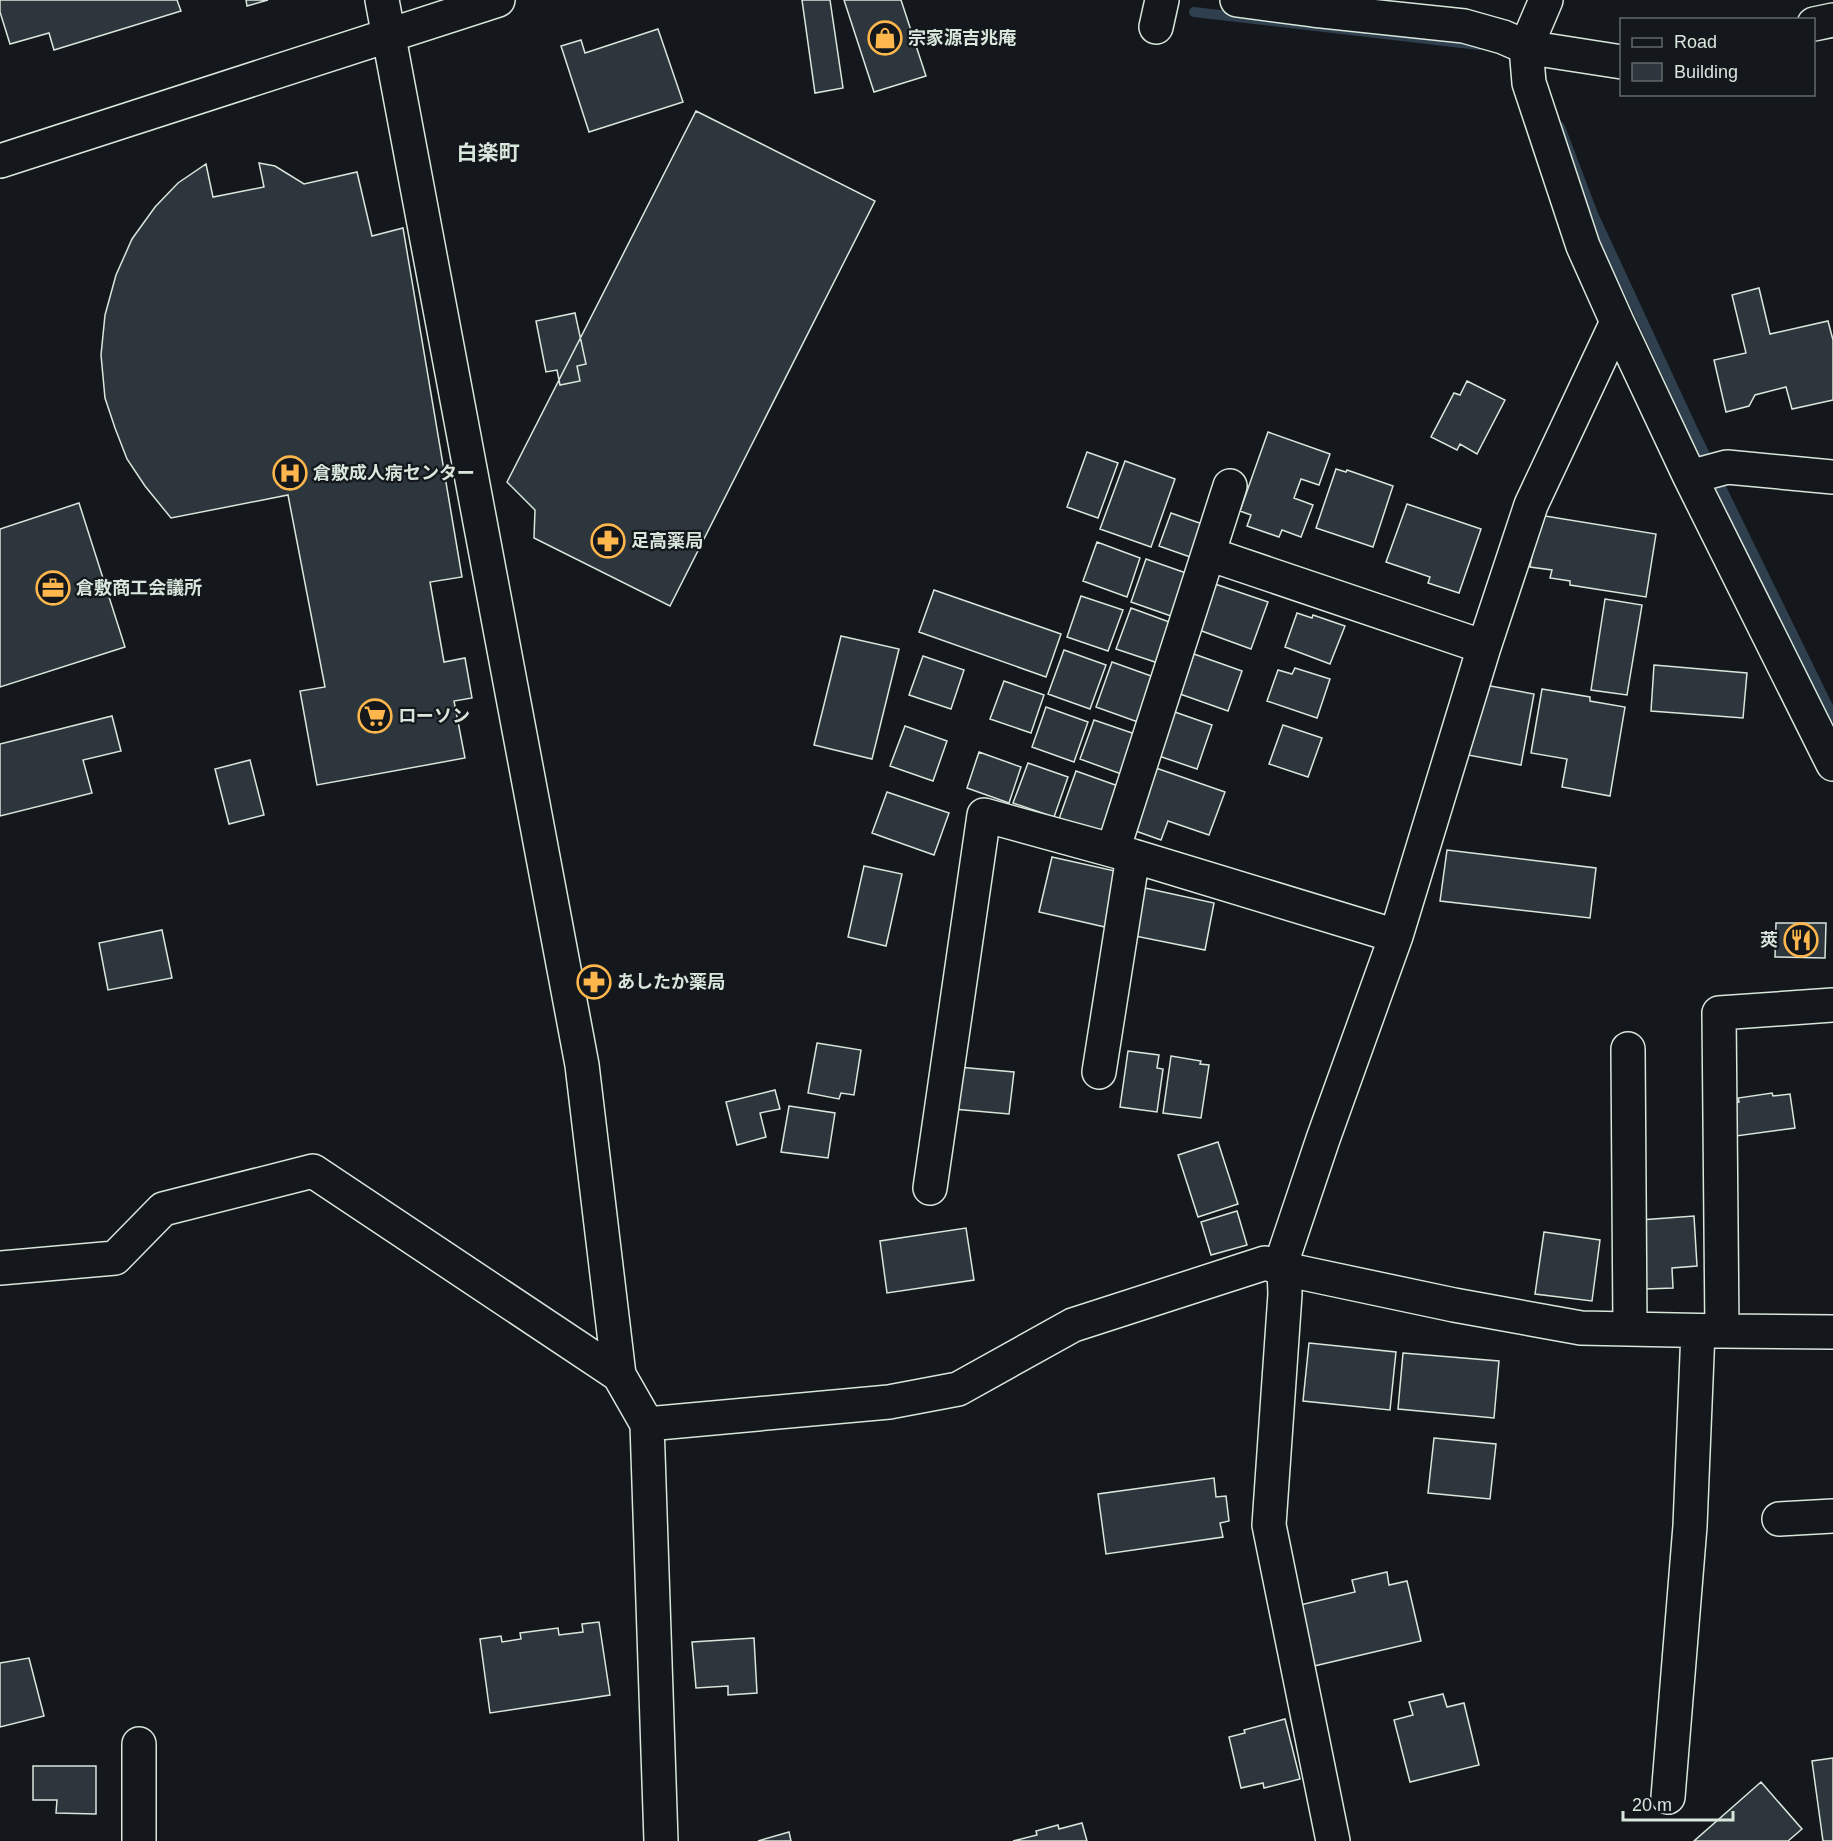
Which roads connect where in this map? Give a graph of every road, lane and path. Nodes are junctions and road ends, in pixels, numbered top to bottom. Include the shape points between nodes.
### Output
1 (382, 0) edge
2 (498, 0) edge
3 (1237, 0) edge
4 (1546, 0) edge
5 (1833, 20) edge
6 (1815, 24) edge
7 (388, 36) junction
8 (1526, 47) junction
9 (1620, 62) edge
10 (0, 160) edge
11 (1617, 322) junction
12 (1704, 472) junction
13 (1833, 477) edge
14 (1230, 486) dead end
15 (1209, 554) junction
16 (1485, 647) junction
17 (1833, 764) edge
18 (1123, 853) junction
19 (1396, 936) junction
20 (1833, 1005) edge
21 (1628, 1049) dead end
22 (1100, 1072) dead end
23 (930, 1188) dead end
24 (0, 1268) edge
25 (1284, 1269) junction
26 (1630, 1329) junction
27 (1710, 1331) junction
28 (1833, 1332) edge
29 (619, 1375) junction
30 (647, 1424) junction
31 (1833, 1516) edge
32 (1779, 1519) dead end
33 (138, 1744) dead end
34 (1668, 1797) dead end
35 (139, 1841) edge
36 (661, 1841) edge
37 (1333, 1841) edge

1 - 7 street
2 - 7 street
3 - 8 street via 1464,26
4 - 8 street
5 - 6 street
7 - 10 street
7 - 29 street via 582,1065
8 - 9 street
8 - 11 street via 1529,83 1572,213
11 - 12 street
11 - 16 street via 1531,505
12 - 13 street via 1727,467
12 - 17 street
14 - 15 street
15 - 16 street
15 - 18 street
16 - 19 street
18 - 19 street
18 - 22 street
18 - 23 street via 984,814
19 - 25 street via 1323,1139 1285,1252
20 - 27 street via 1719,1013
21 - 26 street
24 - 29 street via 115,1258 163,1209 313,1171
25 - 26 street via 1570,1326
25 - 30 street via 1264,1263 1073,1324 958,1389 889,1402
25 - 37 street via 1269,1525
26 - 27 street
27 - 28 street
27 - 34 street
29 - 30 street
30 - 36 street
31 - 32 street
33 - 35 street

